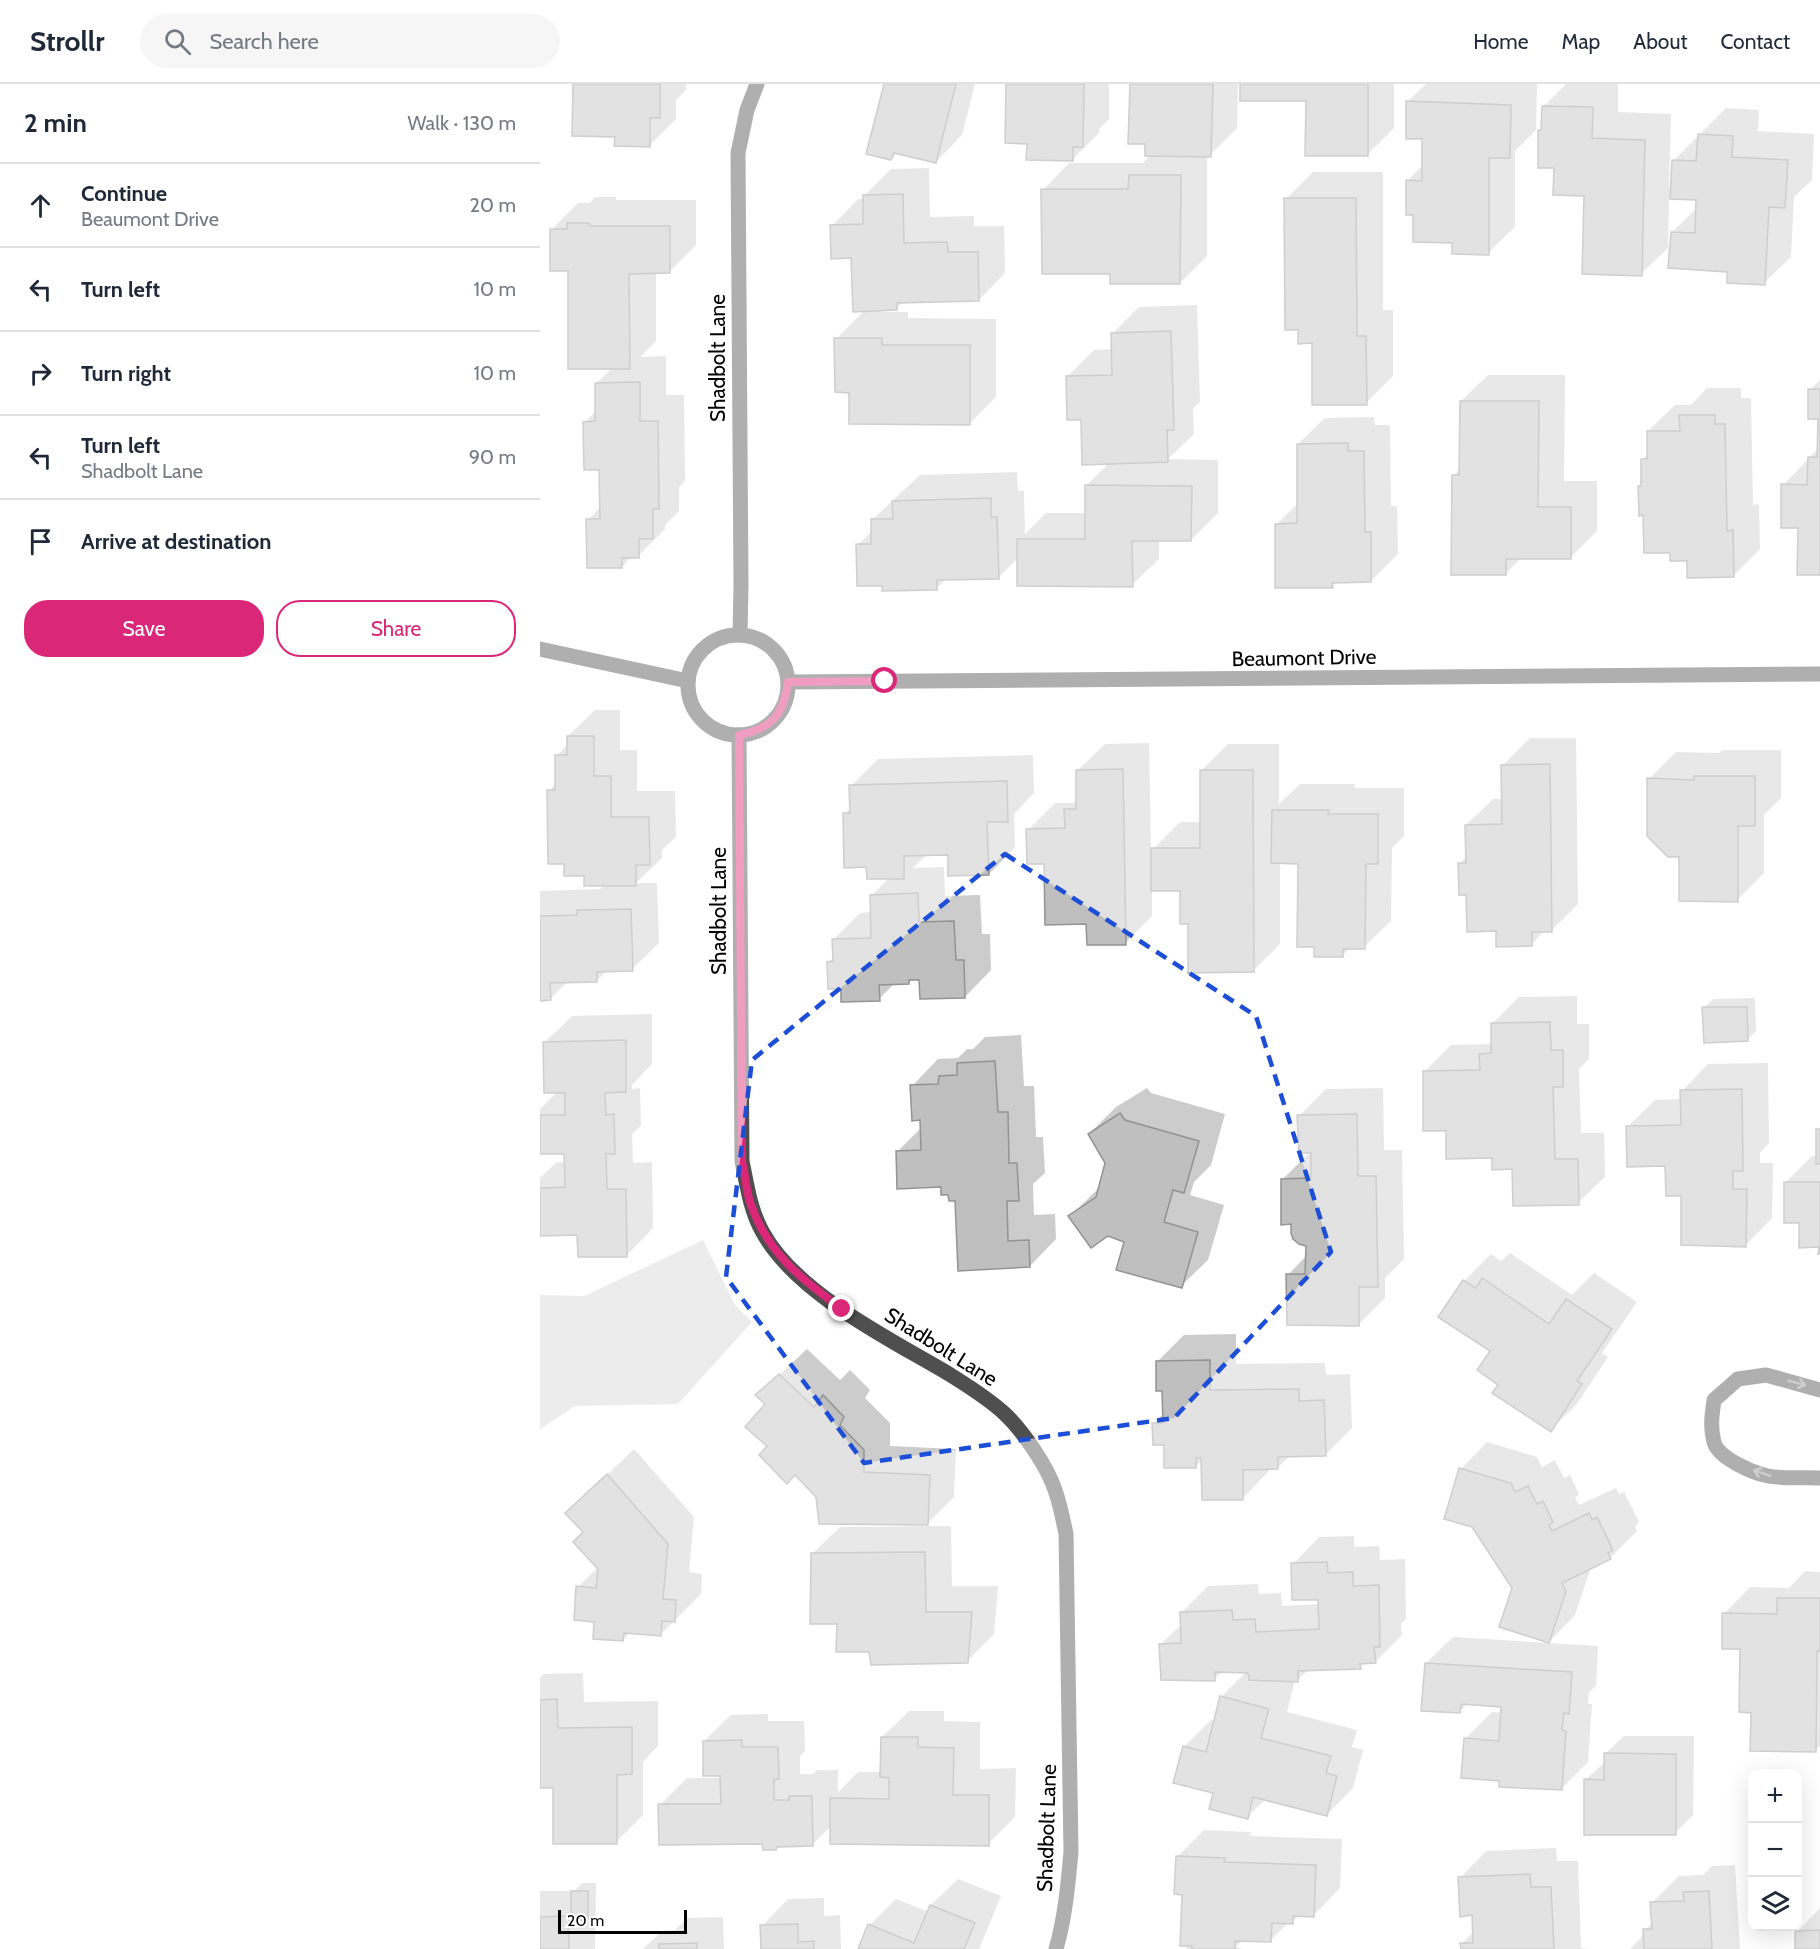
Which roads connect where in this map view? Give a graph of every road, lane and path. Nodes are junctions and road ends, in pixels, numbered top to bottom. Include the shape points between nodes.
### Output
1 (757, 84) edge
2 (740, 635) junction
3 (540, 649) edge
4 (1820, 674) edge
5 (688, 681) junction
6 (788, 682) junction
7 (739, 735) junction
8 (1820, 1390) edge
9 (1820, 1478) edge
10 (1056, 1949) edge

1 - 2 street, Shadbolt Lane via 738,153
2 - 5 street via 721,638 705,647 693,663
2 - 6 street via 767,644 777,654
3 - 5 street
4 - 6 street, Beaumont Drive
5 - 7 street via 693,708 702,719 712,728
6 - 7 street via 780,712 769,724
7 - 10 street, Shadbolt Lane via 742,1161 750,1201 762,1231 779,1257 809,1285 1006,1414 1034,1449 1054,1487 1066,1534 1071,1852
9 -> 8 street via 1767,1476 1734,1462 1719,1452 1711,1424 1714,1400 1738,1379 1766,1375

